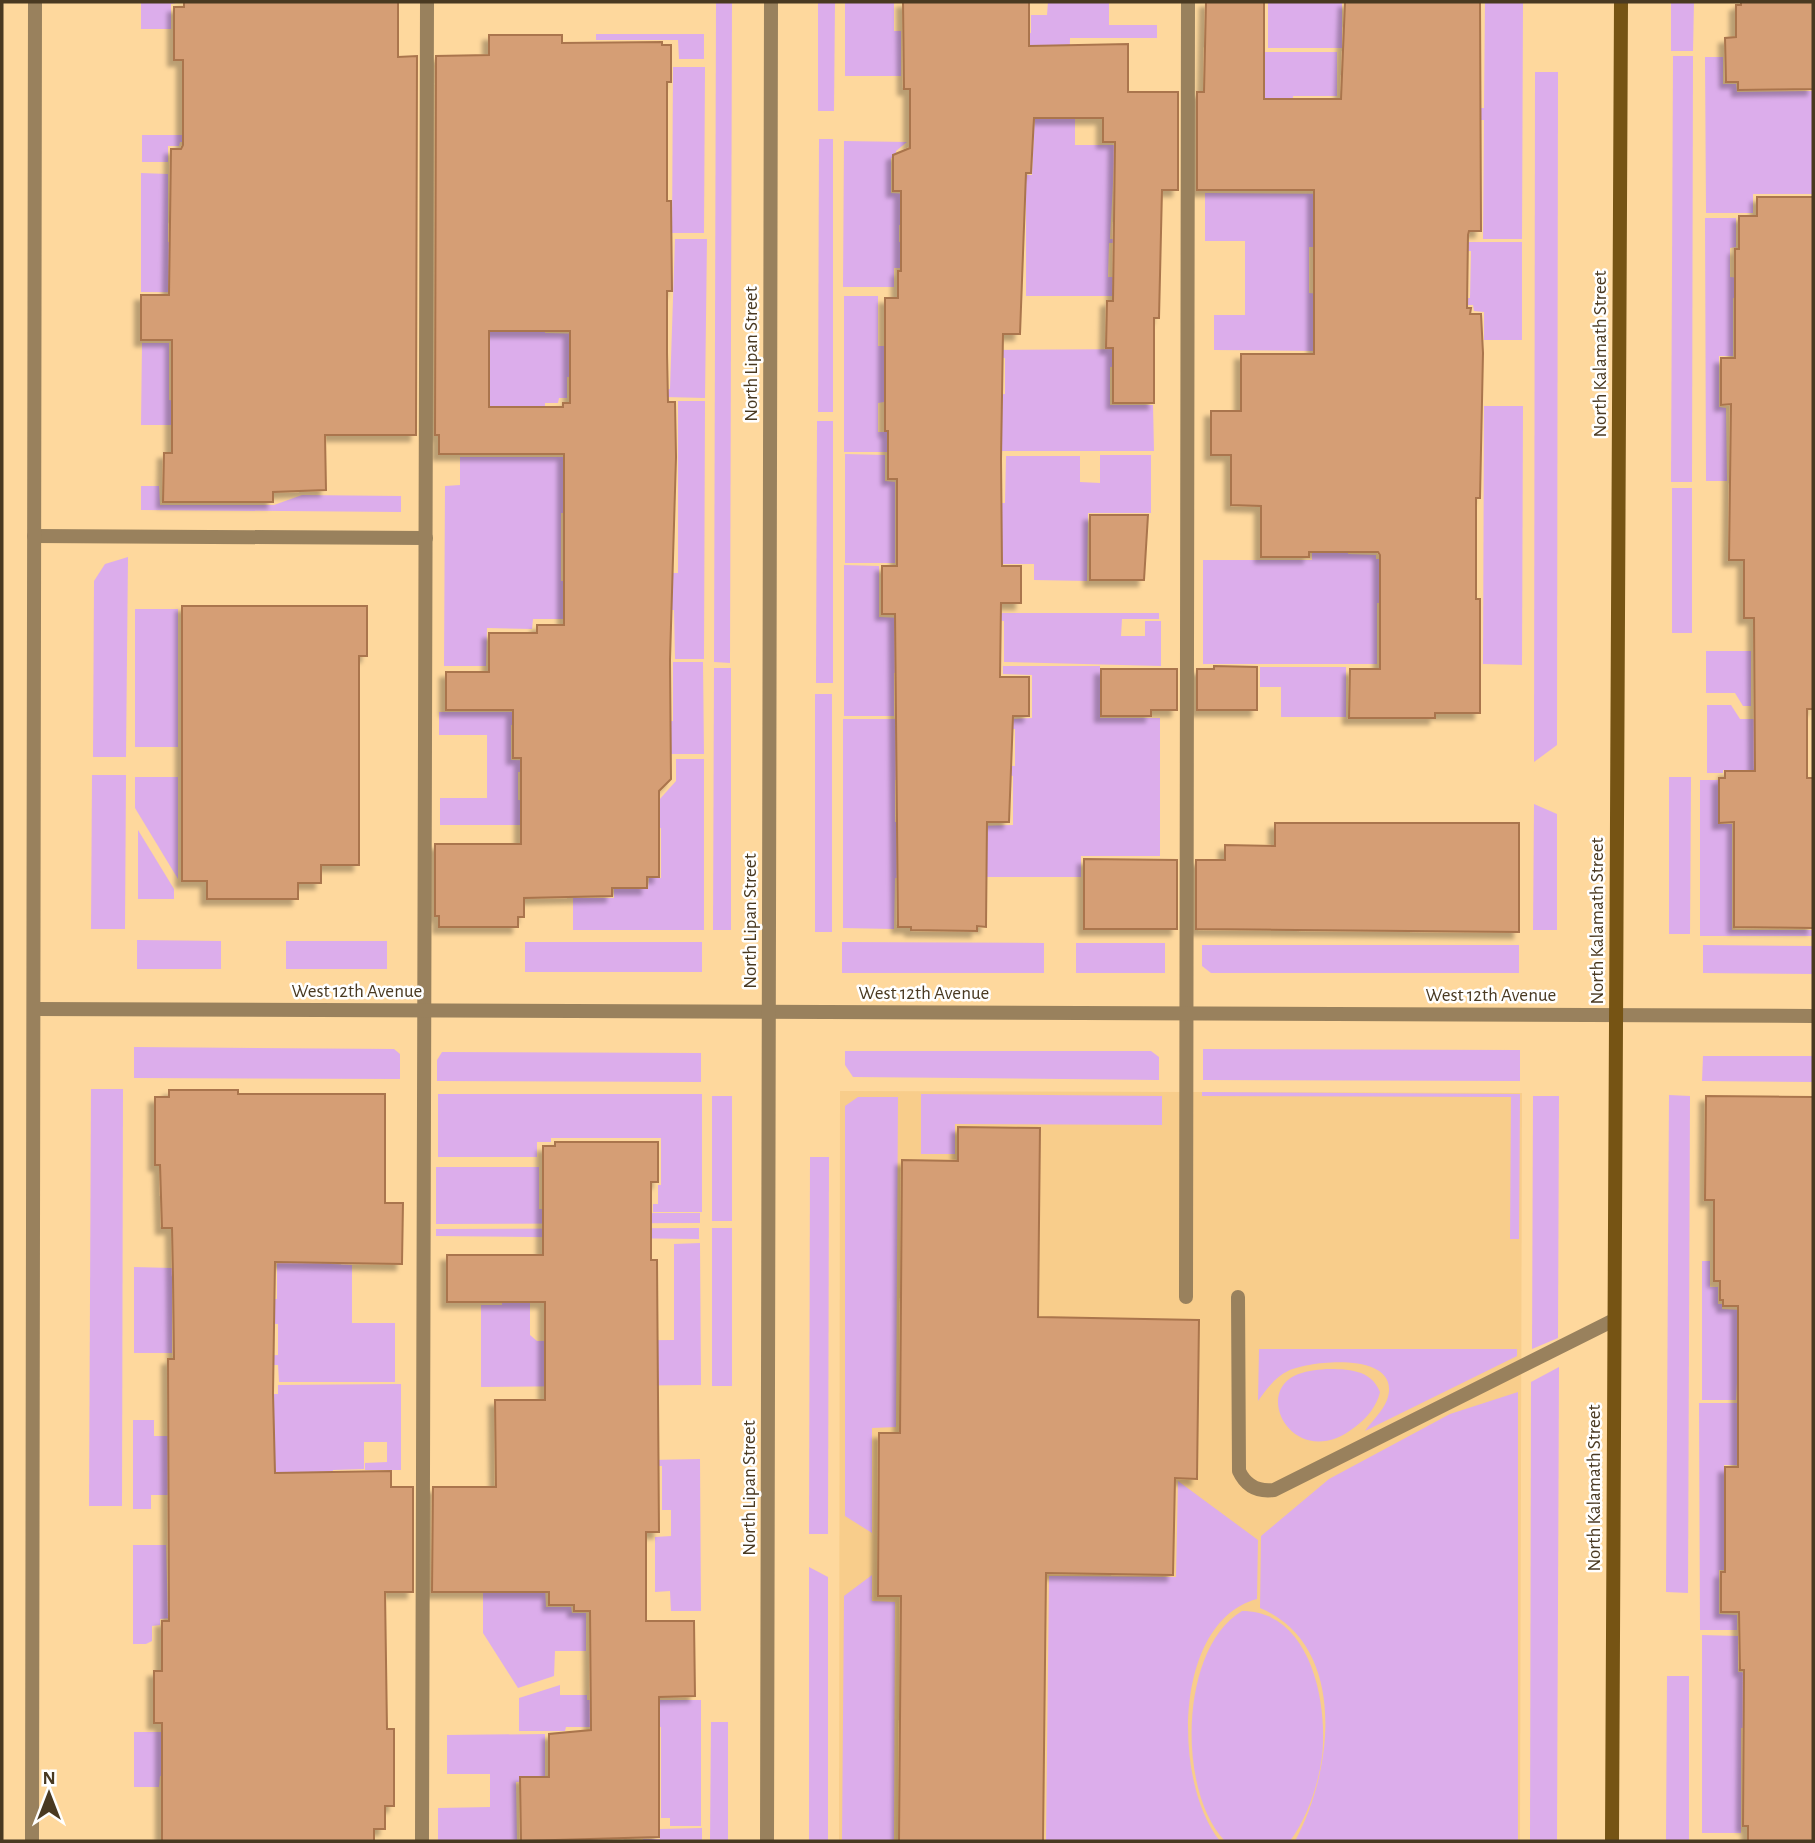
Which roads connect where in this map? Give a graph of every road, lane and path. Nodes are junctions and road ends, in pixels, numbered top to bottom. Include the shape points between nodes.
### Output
1 (35, 2) edge
2 (428, 2) edge
3 (771, 2) edge
4 (1188, 2) edge
5 (1621, 2) edge
6 (34, 536) junction
7 (426, 538) junction
8 (34, 1009) junction
9 (424, 1011) junction
10 (769, 1012) junction
11 (1187, 1013) junction
12 (1615, 1015) junction
13 (1813, 1016) edge
14 (1186, 1297) dead end
15 (1238, 1297) dead end
16 (1614, 1320) junction
17 (32, 1841) edge
18 (422, 1841) edge
19 (767, 1841) edge
20 (1612, 1841) edge

1 - 6 street
2 - 7 street
3 - 10 street, North Lipan Street
4 - 11 street
5 - 12 main road, North Kalamath Street
6 - 7 street
6 - 8 street
7 - 9 street
8 - 9 street, West 12th Avenue
8 - 17 street
9 - 10 street, West 12th Avenue
9 - 18 street
10 - 11 street, West 12th Avenue
10 - 19 street, North Lipan Street
11 - 12 street, West 12th Avenue
11 - 14 street
12 - 13 street, West 12th Avenue
12 - 16 main road, North Kalamath Street
15 - 16 street via 1239,1471 1262,1492
16 - 20 main road, North Kalamath Street

